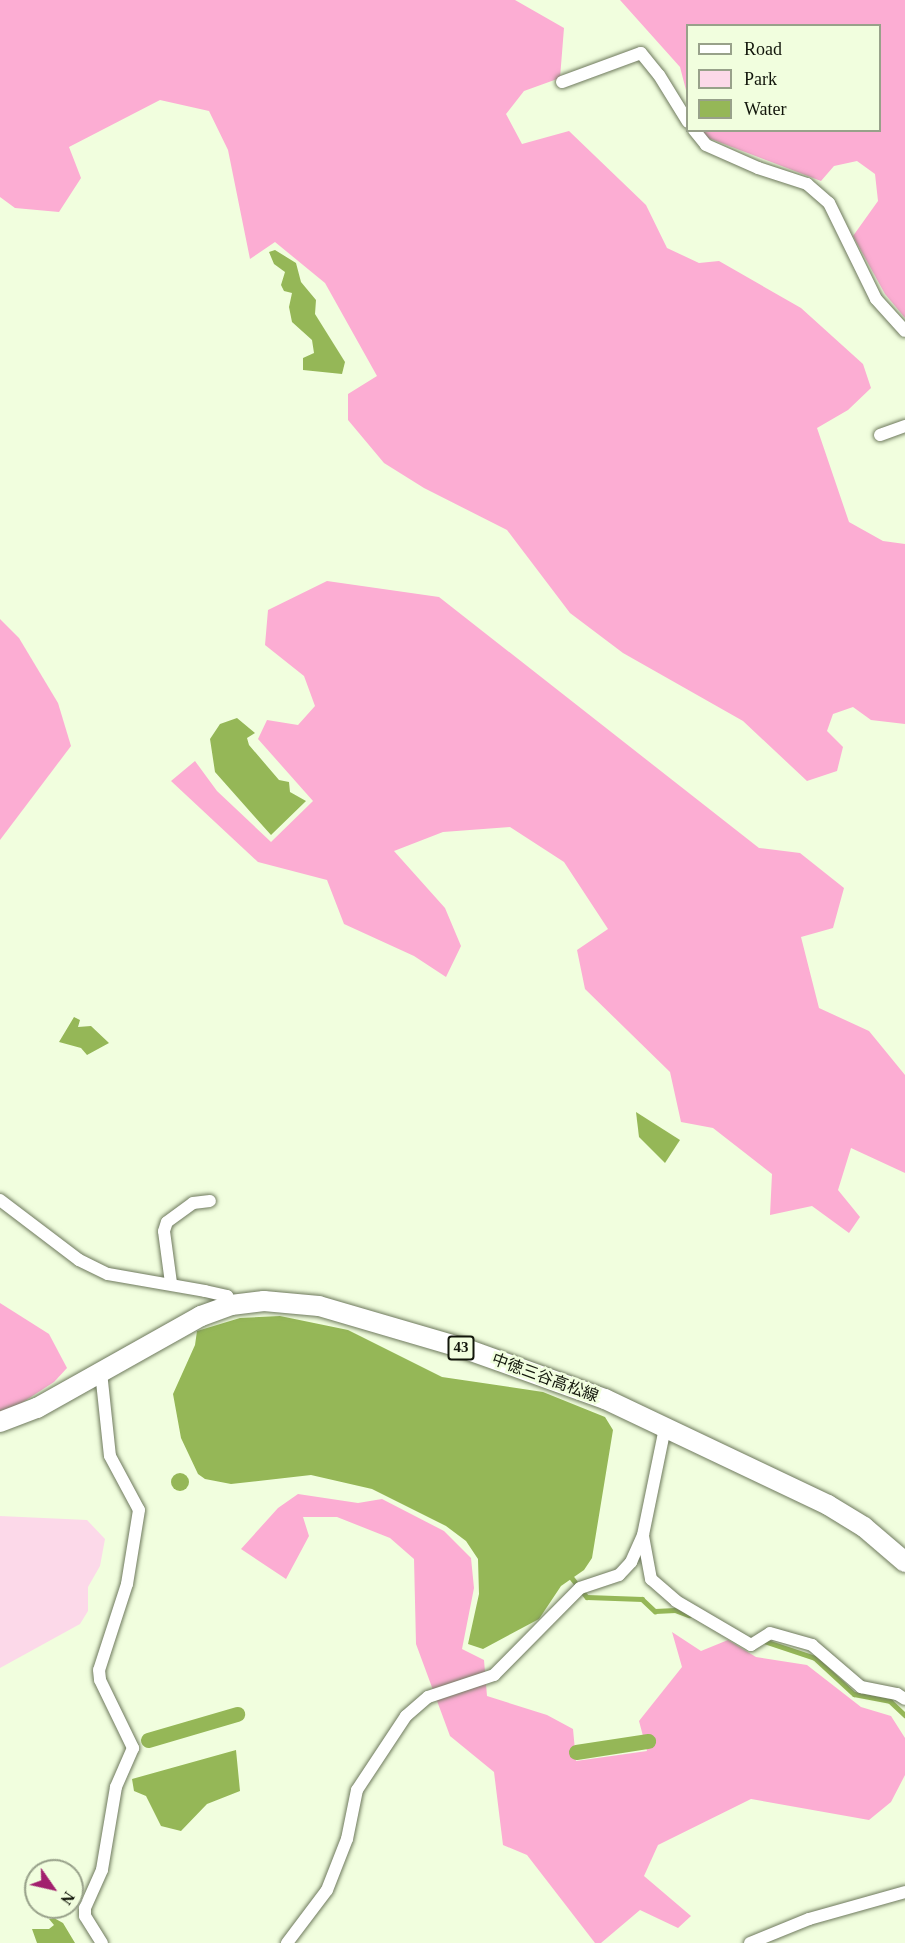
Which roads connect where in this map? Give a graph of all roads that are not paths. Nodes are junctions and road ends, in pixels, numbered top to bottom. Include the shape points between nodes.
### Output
1 (562, 82) dead end
2 (686, 120) edge
3 (695, 132) edge
4 (905, 331) edge
5 (905, 426) edge
6 (880, 435) dead end
7 (0, 1200) edge
8 (210, 1201) dead end
9 (171, 1283) junction
10 (231, 1305) junction
11 (102, 1372) junction
12 (0, 1422) edge
13 (665, 1428) junction
14 (643, 1534) junction
15 (904, 1555) edge
16 (905, 1699) edge
17 (905, 1892) edge
18 (102, 1943) edge
19 (287, 1943) edge
20 (750, 1943) edge

1 - 2 street via 641,53
3 - 4 street via 705,145 807,184 829,203 876,299
5 - 6 street
7 - 9 street via 79,1260 108,1274
8 - 9 street via 193,1203 167,1221 164,1231
9 - 10 street via 227,1296
10 - 11 main road, 中徳三谷高松線 / 43 via 172,1329
10 - 13 main road, 中徳三谷高松線 / 43 via 294,1302 376,1321 558,1381
11 - 12 main road, 中徳三谷高松線 / 43 via 37,1408
11 - 18 street via 110,1456 139,1510 127,1584 99,1670 100,1680 134,1748 116,1786 102,1870 85,1908 85,1916
13 - 14 street
13 - 15 main road, 中徳三谷高松線 / 43 via 828,1505
14 - 16 street via 651,1579 676,1601 752,1645 770,1633 812,1645 861,1687
14 - 19 street via 631,1562 619,1575 580,1588 494,1675 428,1697 406,1716 357,1790 347,1839 327,1890
17 - 20 street via 809,1920

